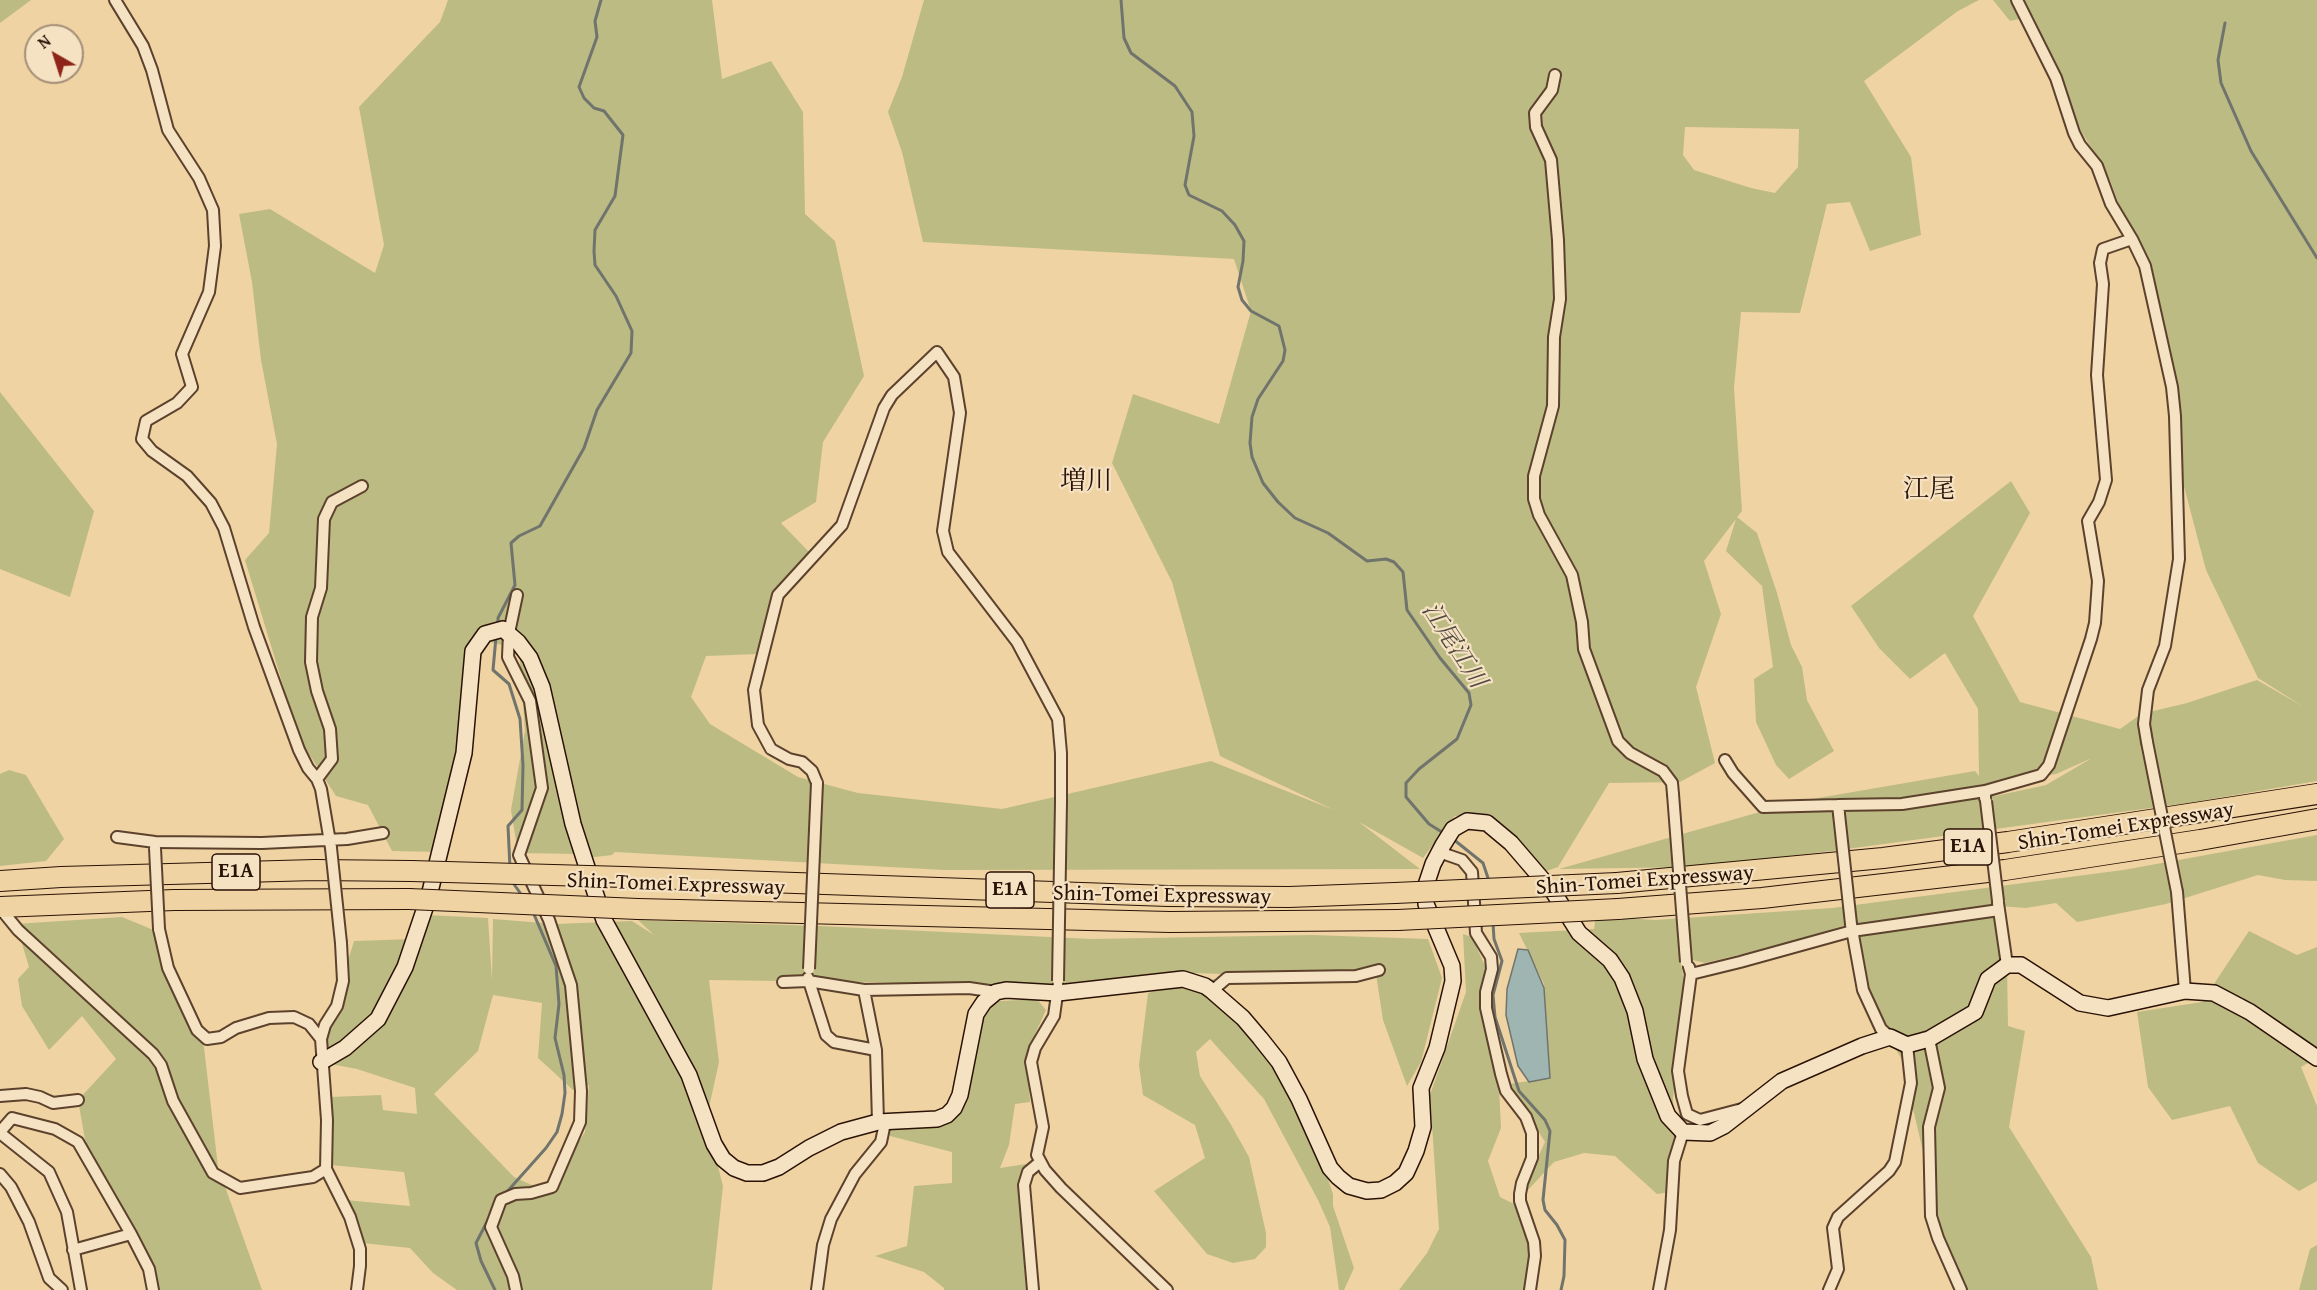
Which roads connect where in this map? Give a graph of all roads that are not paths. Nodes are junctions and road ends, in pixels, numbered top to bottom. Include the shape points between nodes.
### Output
1 (115, 0) edge
2 (2017, 0) edge
3 (1555, 75) dead end
4 (2132, 238) junction
5 (362, 486) dead end
6 (517, 596) dead end
7 (506, 631) junction
8 (1725, 760) dead end
9 (317, 779) junction
10 (2317, 794) edge
11 (1985, 796) junction
12 (1838, 810) junction
13 (2317, 819) edge
14 (383, 833) dead end
15 (117, 837) dead end
16 (331, 844) junction
17 (155, 845) junction
18 (1439, 852) junction
19 (0, 881) edge
20 (1999, 905) junction
21 (0, 908) edge
22 (1851, 928) junction
23 (2007, 965) junction
24 (1379, 970) dead end
25 (1691, 974) junction
26 (808, 981) junction
27 (783, 982) dead end
28 (1058, 987) junction
29 (864, 990) junction
30 (1212, 991) junction
31 (2185, 991) junction
32 (996, 992) junction
33 (1890, 1037) junction
34 (321, 1039) junction
35 (1929, 1039) junction
36 (1907, 1045) junction
37 (876, 1050) junction
38 (2317, 1058) edge
39 (321, 1062) junction
40 (0, 1096) edge
41 (78, 1100) dead end
42 (1747, 1108) junction
43 (882, 1122) junction
44 (0, 1132) edge
45 (1683, 1132) junction
46 (1040, 1162) junction
47 (326, 1169) junction
48 (0, 1174) edge
49 (131, 1234) junction
50 (73, 1250) junction
51 (62, 1290) edge
52 (81, 1290) edge
53 (153, 1290) edge
54 (357, 1290) edge
55 (516, 1290) edge
56 (817, 1290) edge
57 (1033, 1290) edge
58 (1167, 1290) edge
59 (1530, 1290) edge
60 (1659, 1290) edge
61 (1829, 1290) edge
62 (1961, 1290) edge

1 - 9 street via 143,46 168,130 199,178 213,210 215,246 209,292 182,354 192,387 177,403 146,422 142,439 187,476 211,503 224,528 254,627 299,750
2 - 4 street via 2056,78 2077,139 2097,166 2111,204
3 - 25 street, bridge via 1552,90 1535,113 1536,127 1551,160 1560,299 1554,337 1553,406 1534,476 1534,499 1572,575 1584,649 1617,741 1663,771 1672,783 1686,962
4 - 11 street via 2103,249 2100,263 2103,284 2097,375 2106,480 2088,521 2098,581 2091,639 2049,765 2041,775
4 - 31 street, bridge via 2145,266 2172,387 2180,559 2164,646 2148,690 2144,724 2177,892
5 - 9 street via 332,502 324,519 321,588 312,617 311,662 330,729 332,759
6 - 7 street
7 - 39 street via 485,634 473,651 464,753 429,896 405,967 378,1019 345,1048
7 - 43 street via 530,658 542,687 573,824 604,920 688,1075 723,1159 747,1173 763,1173 841,1132
7 - 55 street via 508,657 530,701 542,788 519,855 549,920 571,985 580,1091 580,1122 552,1187 501,1200 491,1227
8 - 12 street via 1764,807
9 - 16 street
10 - 19 highway, Shin-Tomei Expressway / E1A, bridge via 2114,827 1872,859 1617,883 1289,897 411,871 315,870
11 - 12 street
11 - 20 street, bridge
12 - 22 street, bridge
13 - 21 highway, Shin-Tomei Expressway / E1A, bridge via 2006,870 1762,898 1398,920 1170,922 311,898
14 - 16 street
15 - 17 street
16 - 17 street
16 - 34 street, bridge via 343,981 337,1006
17 - 34 street, bridge via 159,929 168,968 197,1030 207,1040 269,1018 294,1017 309,1024
18 - 30 street via 1426,885 1426,904 1452,966 1453,981 1437,1048 1421,1088 1423,1127 1406,1173 1395,1183 1367,1191 1349,1186 1338,1177 1330,1168 1279,1062 1242,1018
18 - 45 street via 1454,829 1467,821 1487,823 1511,843 1554,893 1579,933 1610,960 1622,978 1635,1011 1645,1059 1668,1116
18 - 59 street via 1462,860 1472,872 1476,933 1492,963 1486,1008 1501,1074 1506,1091 1526,1117 1532,1133 1532,1158 1520,1194 1534,1242
20 - 22 street
20 - 23 street
21 - 47 street via 18,930 153,1054 161,1065 173,1101 213,1173 240,1188 313,1177
22 - 25 street
22 - 33 street via 1863,990 1881,1029
23 - 31 street via 2021,965 2080,1003 2108,1008
23 - 35 street via 1988,979 1975,1012
24 - 30 street via 1356,976 1227,978
25 - 42 street via 1678,1071 1687,1114 1700,1120
26 - 27 street
26 - 28 street, bridge via 818,783 802,762 771,749 758,725 754,690 778,596 842,525 884,408 892,395 937,352 954,377 960,413 942,531 948,552 1017,642 1058,718
26 - 29 street
26 - 37 street via 826,1035 834,1042
28 - 30 street via 1183,979
28 - 32 street
28 - 46 street via 1054,1016 1030,1062 1043,1127 1037,1155
29 - 32 street via 969,988
29 - 37 street
31 - 38 street via 2214,993 2244,1008
32 - 43 street via 976,1014 954,1108 937,1119
33 - 36 street
33 - 42 street via 1782,1081
34 - 39 street
35 - 36 street
35 - 62 street via 1939,1088 1929,1127 1931,1216
36 - 61 street via 1911,1083 1895,1162 1838,1217 1833,1228 1838,1269
37 - 43 street
39 - 47 street via 327,1120
40 - 41 street via 26,1094 53,1103
42 - 45 street via 1710,1133
43 - 56 street via 881,1142 855,1174 831,1219
44 - 49 street via 12,1118 55,1129 78,1142
44 - 50 street via 48,1172 67,1212
45 - 60 street via 1674,1161 1670,1230
46 - 57 street via 1028,1172 1024,1185
46 - 58 street via 1061,1188
47 - 54 street via 350,1217 360,1249
48 - 51 street via 29,1222 49,1278
49 - 50 street
49 - 53 street via 149,1269
50 - 52 street

